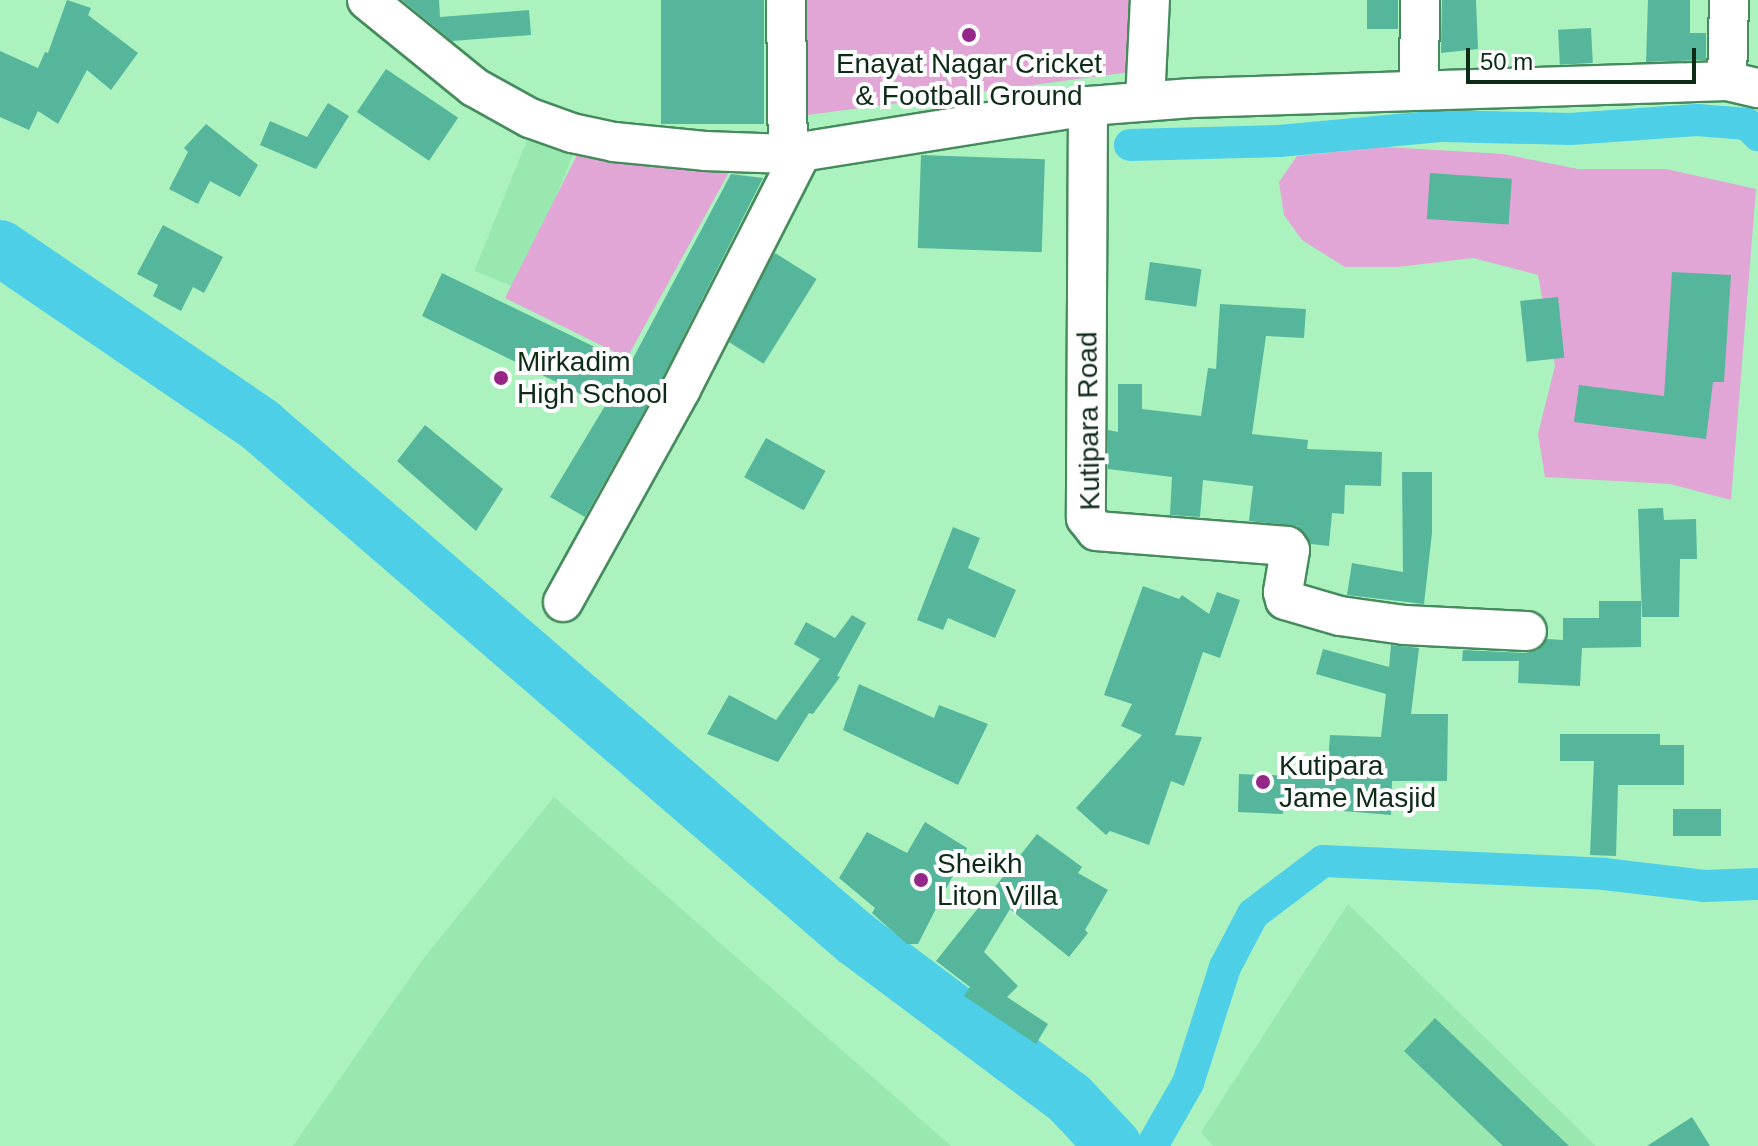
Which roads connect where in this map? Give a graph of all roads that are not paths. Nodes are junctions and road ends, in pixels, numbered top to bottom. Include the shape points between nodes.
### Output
1 (367, 0) edge
2 (786, 0) edge
3 (1150, 0) edge
4 (1420, 0) edge
5 (1729, 0) edge
6 (1743, 85) edge
7 (1419, 89) junction
8 (1145, 101) junction
9 (1088, 106) junction
10 (794, 154) junction
11 (563, 602) dead end
12 (1527, 631) dead end

1 - 10 street via 474,87 530,118 614,142
2 - 10 street
3 - 8 street
4 - 7 street
5 - 6 street
6 - 7 street
7 - 8 street
8 - 9 street
9 - 10 street
9 - 12 street, Kutipara Road via 1086,518 1096,531 1287,546 1285,600 1340,616 1404,625
10 - 11 street via 681,389

